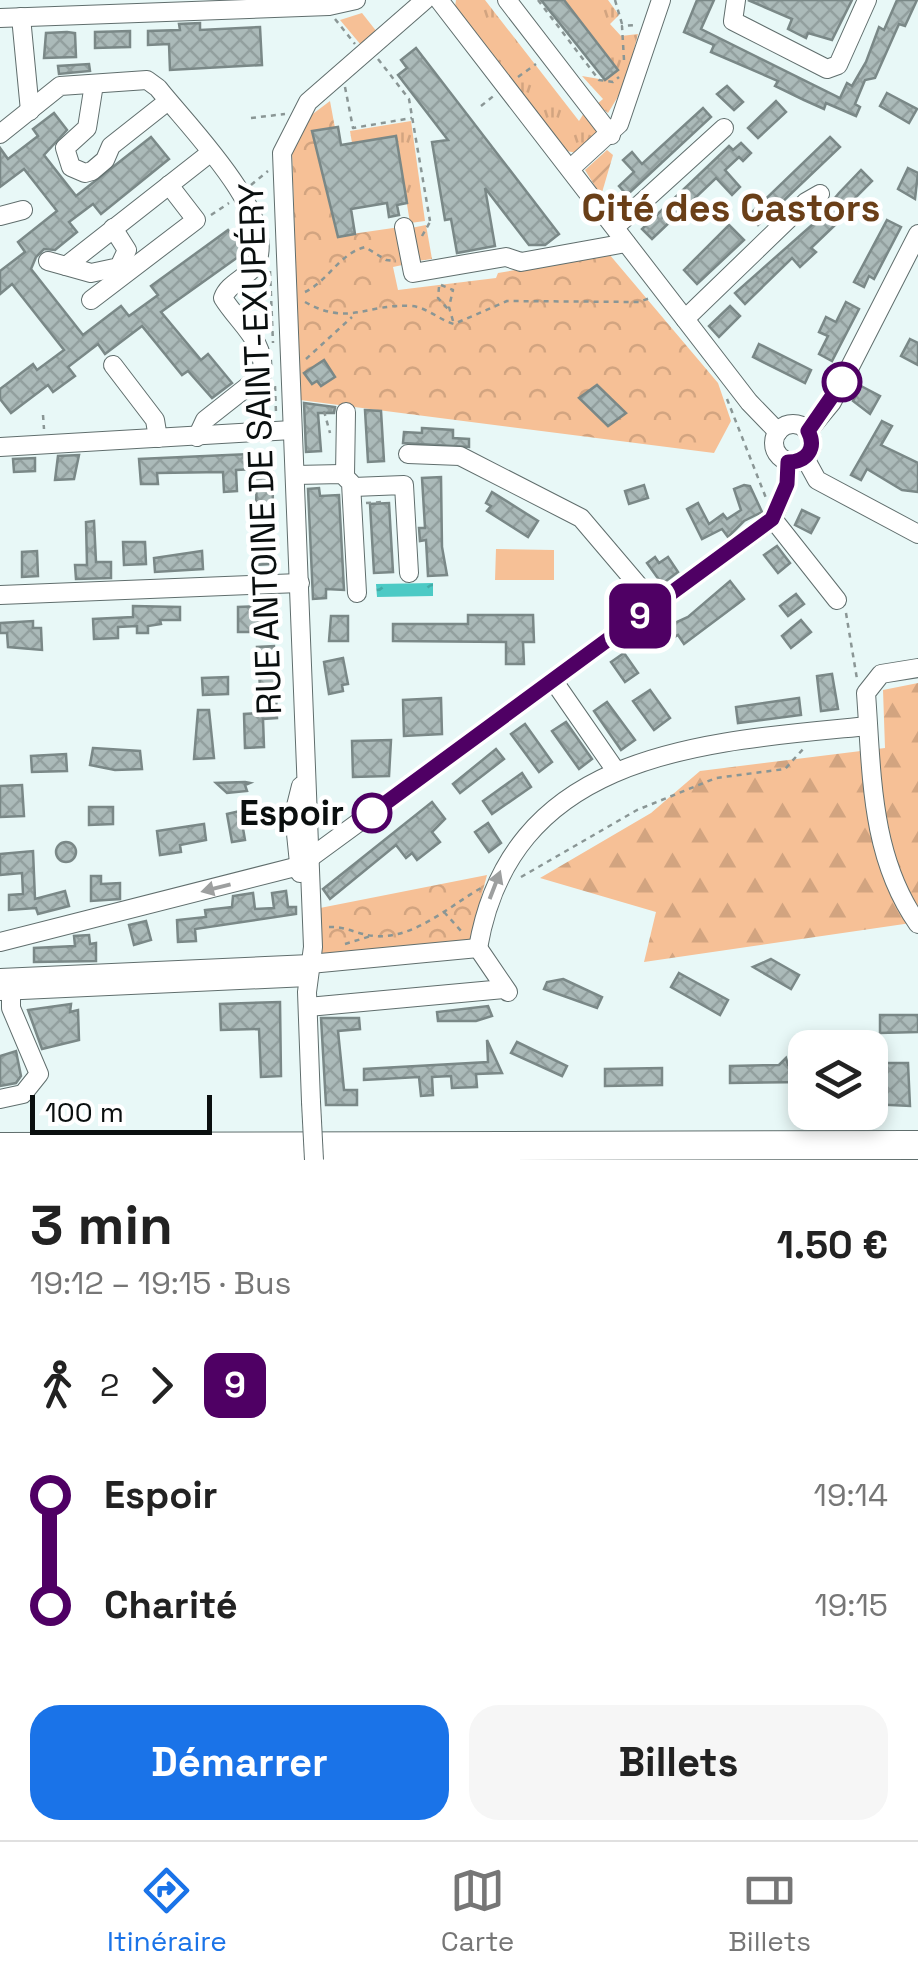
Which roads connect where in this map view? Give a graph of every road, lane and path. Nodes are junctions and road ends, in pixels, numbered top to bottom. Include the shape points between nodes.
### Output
1 (356, 0) edge
2 (425, 0) edge
3 (439, 0) edge
4 (506, 0) edge
5 (538, 0) edge
6 (615, 0) edge
7 (736, 0) edge
8 (867, 0) edge
9 (656, 3) edge
10 (246, 5) edge
11 (330, 14) dead end
12 (550, 16) junction
13 (22, 17) junction
14 (0, 18) edge
15 (541, 22) dead end
16 (641, 24) dead end
17 (622, 26) junction
18 (569, 41) junction
19 (560, 48) dead end
20 (366, 50) junction
21 (589, 66) junction
22 (342, 71) junction
23 (580, 73) dead end
24 (94, 84) junction
25 (168, 100) junction
26 (30, 110) junction
27 (285, 114) dead end
28 (251, 118) dead end
29 (412, 118) junction
30 (724, 128) dead end
31 (0, 134) edge
32 (610, 135) junction
33 (210, 153) junction
34 (570, 168) junction
35 (169, 185) junction
36 (820, 194) dead end
37 (23, 210) dead end
38 (0, 216) edge
39 (404, 227) dead end
40 (615, 227) junction
41 (112, 228) junction
42 (918, 234) edge
43 (626, 243) junction
44 (410, 254) junction
45 (650, 291) junction
46 (91, 300) dead end
47 (450, 310) junction
48 (354, 315) junction
49 (685, 319) junction
50 (454, 324) junction
51 (113, 366) dead end
52 (289, 372) junction
53 (723, 388) dead end
54 (346, 412) dead end
55 (44, 415) dead end
56 (292, 430) junction
57 (808, 431) junction
58 (778, 432) junction
59 (45, 433) dead end
60 (198, 436) junction
61 (158, 438) junction
62 (0, 447) edge
63 (408, 454) dead end
64 (796, 460) junction
65 (295, 475) junction
66 (816, 480) junction
67 (787, 484) junction
68 (351, 488) junction
69 (405, 500) junction
70 (773, 518) junction
71 (918, 534) edge
72 (409, 573) dead end
73 (300, 583) junction
74 (357, 593) dead end
75 (0, 596) edge
76 (837, 600) joint
77 (655, 605) junction
78 (918, 668) edge
79 (553, 680) junction
80 (858, 692) dead end
81 (868, 726) junction
82 (819, 731) junction
83 (616, 771) junction
84 (304, 862) junction
85 (495, 885) junction
86 (918, 924) edge
87 (312, 928) junction
88 (0, 942) edge
89 (478, 948) junction
90 (309, 970) junction
91 (4, 986) edge
92 (308, 1007) junction
93 (0, 1098) edge
94 (918, 1145) edge
95 (0, 1147) edge
96 (314, 1160) edge

1 - 10 street
2 - 20 street, RUE ANTOINE DE SAINT-EXUPÉRY
3 - 34 street
4 - 32 street
5 - 12 path
6 - 17 path
7 - 8 street via 732,21 827,70 838,65
9 - 32 street via 625,109
10 - 13 street
11 - 20 path
12 - 15 path
12 - 18 path
13 - 14 street
13 - 26 street
16 - 17 path
17 - 21 path via 625,56 617,79 602,82
18 - 19 path
18 - 21 path
20 - 22 street, RUE ANTOINE DE SAINT-EXUPÉRY
20 - 29 path via 409,99
21 - 23 path
22 - 29 path via 353,128
22 - 52 street, RUE ANTOINE DE SAINT-EXUPÉRY via 302,110 282,153
24 - 25 street via 147,80
24 - 25 street via 87,128 65,148 79,172 92,171 110,146
24 - 26 street via 60,86
25 - 33 street
26 - 31 street
27 - 28 path
29 - 44 path via 430,222
30 - 40 street
32 - 34 street
33 - 35 street
33 - 60 street via 257,222 254,268 223,298 258,344 264,365 257,382 205,420
34 - 40 street
35 - 41 street
35 - 46 street via 196,220
36 - 49 street
37 - 38 street
39 - 44 street
40 - 43 street
41 - 41 street via 57,264 91,273 119,267 127,250
42 - 57 street via 832,402
43 - 44 street via 413,273
43 - 45 street
44 - 48 path via 394,261 365,247 352,250 319,286 295,297 320,311
45 - 49 street
45 - 50 path via 639,302 507,301
47 - 47 path via 438,298 441,284 453,290
47 - 50 path
48 - 50 path via 414,306
48 - 52 path
49 - 58 street
51 - 61 street via 155,420
52 - 56 street, RUE ANTOINE DE SAINT-EXUPÉRY
53 - 70 path
54 - 68 street
55 - 59 path
56 - 60 street
56 - 65 street, RUE ANTOINE DE SAINT-EXUPÉRY
57 - 58 street via 793,424
57 - 64 street via 812,448
58 - 64 street via 774,447
60 - 61 street
61 - 62 street
63 - 77 street via 460,456 581,518
64 - 66 street
64 - 67 street
65 - 68 street
65 - 73 street, RUE ANTOINE DE SAINT-EXUPÉRY
66 - 67 street
66 - 71 street
67 - 70 street
68 - 69 path
68 - 69 street via 404,485
68 - 74 street
69 - 72 street
70 - 76 street
70 - 77 street
73 - 75 street
73 - 84 street, RUE ANTOINE DE SAINT-EXUPÉRY
76 - 80 path via 850,625
77 - 79 street
78 - 81 street via 881,674 869,684
79 - 83 street
79 - 84 street
81 - 82 street
81 - 86 street via 879,840 888,873
82 - 83 street via 687,749
82 - 85 path via 785,769 716,778 620,819 508,885
83 - 85 street via 578,790 528,830
84 - 87 street, RUE ANTOINE DE SAINT-EXUPÉRY
84 -> 88 street
84 - 90 street, RUE ANTOINE DE SAINT-EXUPÉRY
85 - 87 path via 405,934
85 - 89 street
87 - 90 street, RUE ANTOINE DE SAINT-EXUPÉRY
89 - 90 street
89 - 92 street via 508,992 352,998
90 - 91 street
90 - 92 street, RUE ANTOINE DE SAINT-EXUPÉRY
91 - 93 street via 39,1074 23,1094
92 - 96 street, RUE ANTOINE DE SAINT-EXUPÉRY, bridge
94 - 95 highway

